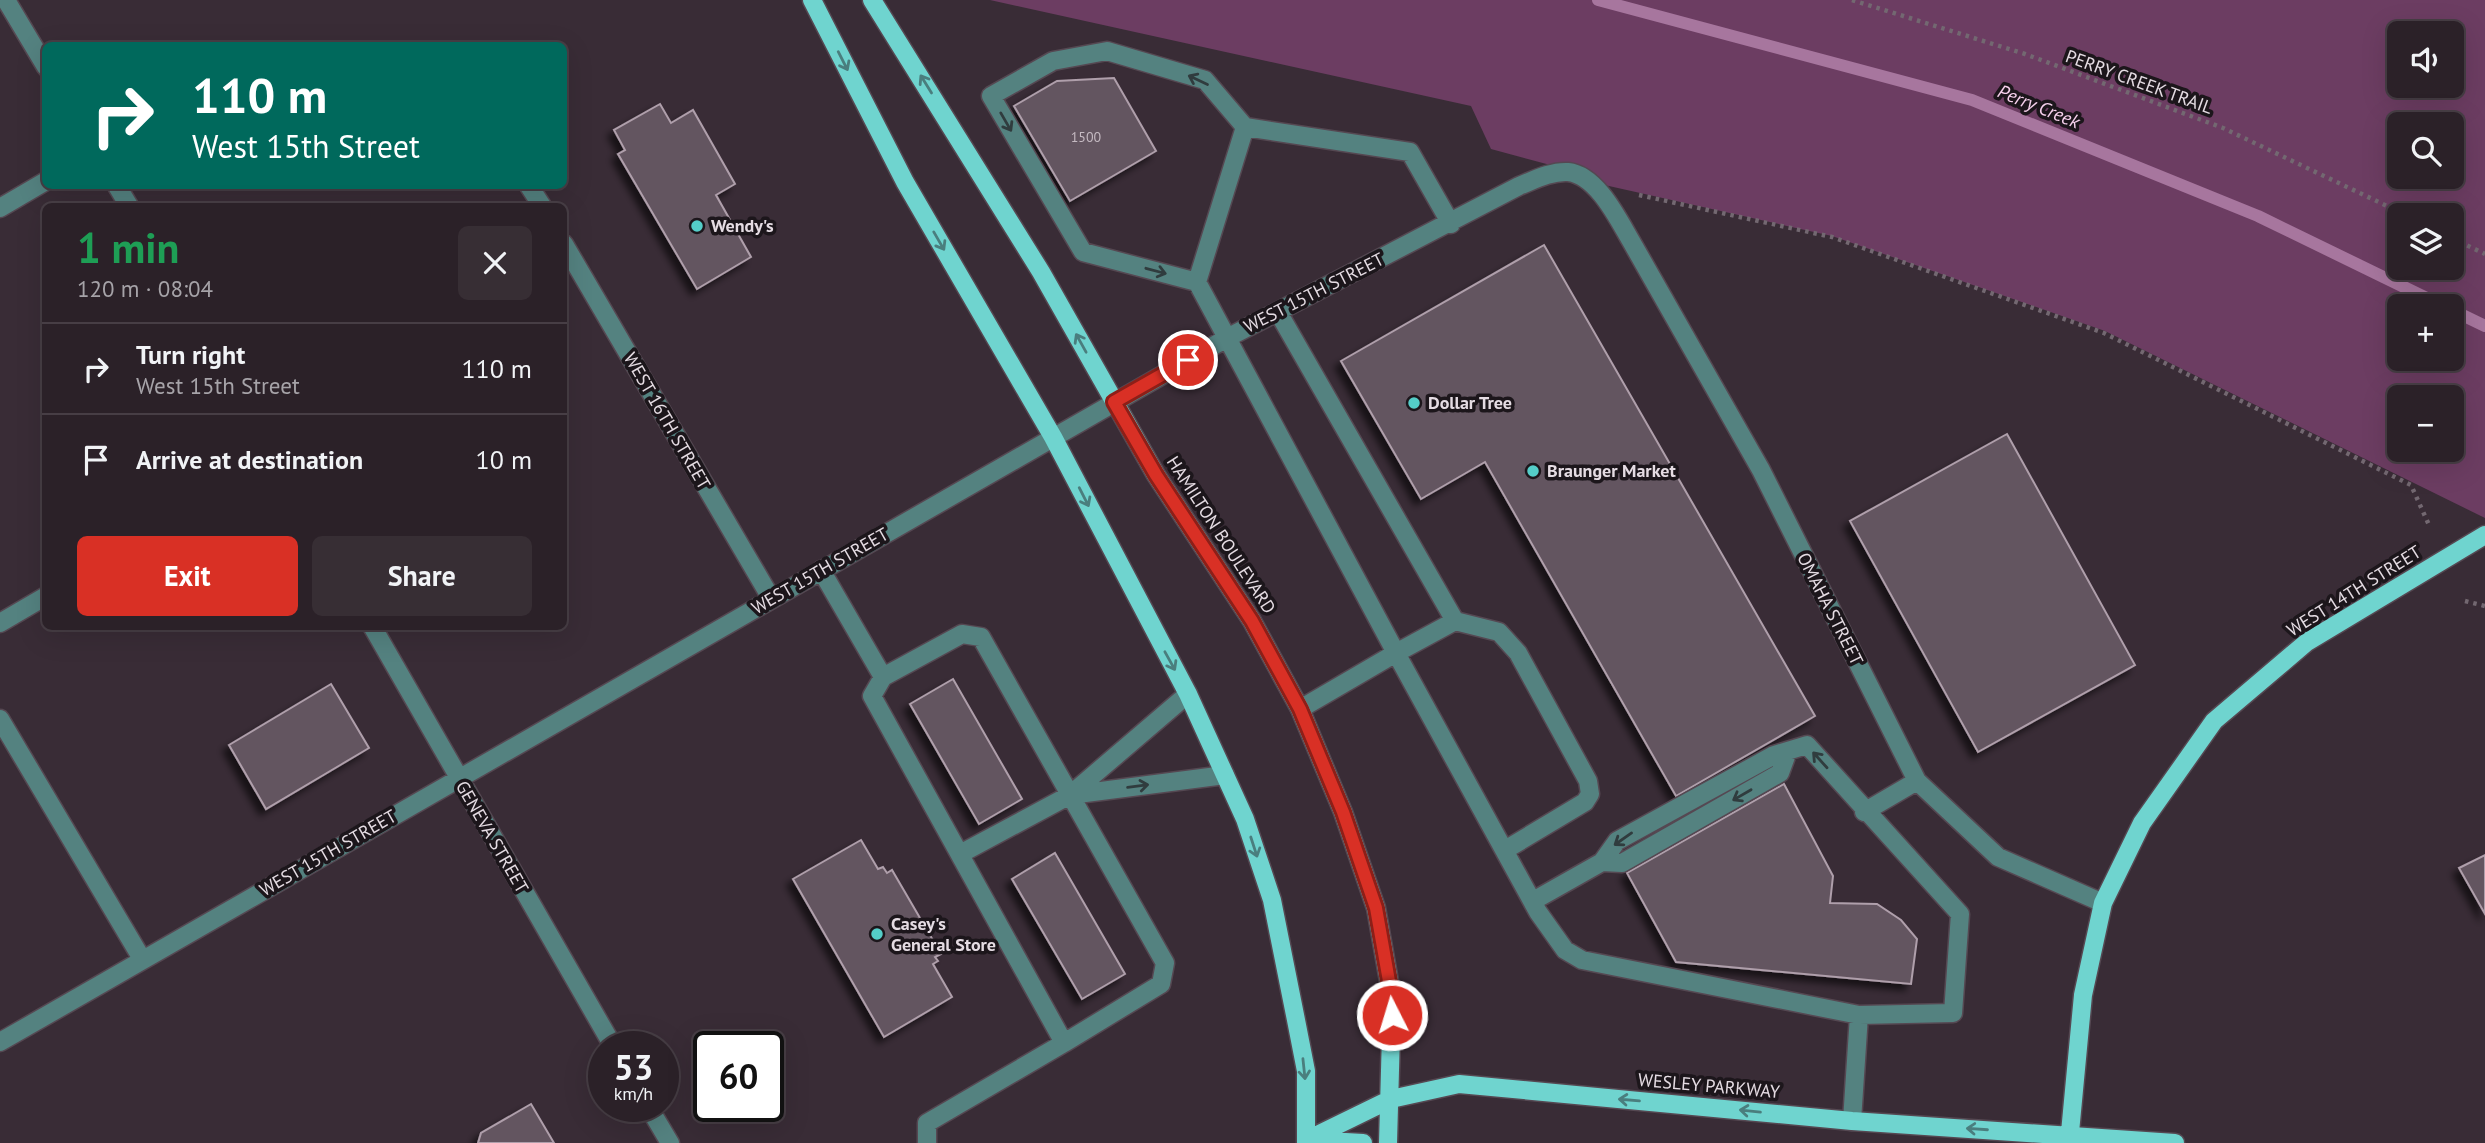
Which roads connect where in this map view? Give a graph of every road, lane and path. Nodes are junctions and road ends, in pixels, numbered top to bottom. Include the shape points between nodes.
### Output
1 (6, 0) edge
2 (812, 0) edge
3 (873, 0) edge
4 (1852, 0) edge
5 (42, 60) edge
6 (1245, 127) junction
7 (42, 183) edge
8 (1591, 184) junction
9 (2387, 206) edge
10 (0, 208) edge
11 (1451, 224) junction
12 (2464, 244) edge
13 (567, 249) edge
14 (2485, 254) edge
15 (1197, 282) junction
16 (1278, 312) junction
17 (1227, 338) junction
18 (1114, 402) junction
19 (1053, 437) junction
20 (2429, 525) dead end
21 (2485, 535) edge
22 (821, 570) junction
23 (42, 598) edge
24 (771, 598) junction
25 (2465, 601) dead end
26 (2485, 606) edge
27 (1455, 621) junction
28 (0, 622) edge
29 (374, 630) edge
30 (1396, 653) junction
31 (883, 677) junction
32 (1188, 694) junction
33 (1300, 709) junction
34 (0, 719) edge
35 (1225, 775) junction
36 (457, 778) junction
37 (1917, 782) junction
38 (1070, 795) junction
39 (1864, 812) junction
40 (1504, 850) junction
41 (960, 854) junction
42 (1533, 901) junction
43 (2103, 903) junction
44 (142, 959) junction
45 (1859, 1015) junction
46 (604, 1031) edge
47 (0, 1042) edge
48 (1064, 1042) junction
49 (1391, 1099) junction
50 (1852, 1121) junction
51 (658, 1122) edge
52 (2069, 1139) edge
53 (1304, 1142) edge
54 (670, 1143) edge
55 (927, 1143) edge
56 (1363, 1143) edge
57 (1388, 1143) edge
58 (2175, 1143) edge

1 - 5 street
2 -> 19 main road via 905,182
18 -> 3 main road, HAMILTON BOULEVARD via 1041,272
4 - 9 path, PERRY CREEK TRAIL via 2025,54 2223,128
6 - 11 street via 1410,152
6 - 15 street
6 -> 15 street via 1205,80 1107,51 1053,61 991,96 1083,252
7 - 10 street
8 - 11 street, WEST 15TH STREET via 1570,172 1545,175
8 - 20 path via 1832,237 2104,333 2411,485
8 - 37 street, OMAHA STREET via 1614,212 1761,470
11 - 16 street, WEST 15TH STREET
12 - 14 path
13 - 24 street, WEST 16TH STREET
15 - 17 street
16 - 17 street, WEST 15TH STREET
16 - 27 street
17 - 18 street, WEST 15TH STREET
17 - 30 street
18 - 19 street, WEST 15TH STREET
18 - 33 main road, HAMILTON BOULEVARD via 1252,621
19 - 22 street, WEST 15TH STREET
19 -> 32 main road
21 - 43 main road, WEST 14TH STREET via 2306,642 2214,722 2142,823
22 - 24 street, WEST 15TH STREET
22 - 31 street
23 - 28 street
24 - 36 street, WEST 15TH STREET
25 - 26 path
27 - 30 street
27 - 40 street via 1499,632 1518,653 1588,781 1590,793 1585,802
29 - 36 street, GENEVA STREET
30 - 33 street
30 - 40 street
31 - 38 street via 962,634 981,638
31 - 41 street via 872,695
32 - 35 main road
32 - 38 street
33 - 49 main road, HAMILTON BOULEVARD via 1376,908 1392,998
34 - 44 street
38 -> 35 street
35 -> 53 main road via 1245,818 1272,900 1306,1071
36 - 44 street, WEST 15TH STREET
36 - 46 street, GENEVA STREET
37 - 39 street
37 - 43 street, OMAHA STREET via 1998,857
38 - 41 street
38 - 48 street via 1165,963 1161,984
39 -> 42 street via 1807,745 1617,841 1602,862
39 - 45 street via 1960,914 1953,1013
40 - 42 street
41 - 48 street
42 - 45 street via 1565,950 1582,960
43 - 52 main road, WEST 14TH STREET via 2083,995
44 - 47 street, WEST 15TH STREET
45 - 50 street
48 - 55 street via 928,1123
50 -> 49 main road, WESLEY PARKWAY via 1460,1084
49 - 53 main road, WESLEY PARKWAY
49 - 57 main road, HAMILTON BOULEVARD
52 -> 50 main road, WESLEY PARKWAY
51 - 54 street
52 - 58 main road, WESLEY PARKWAY
53 - 56 main road

